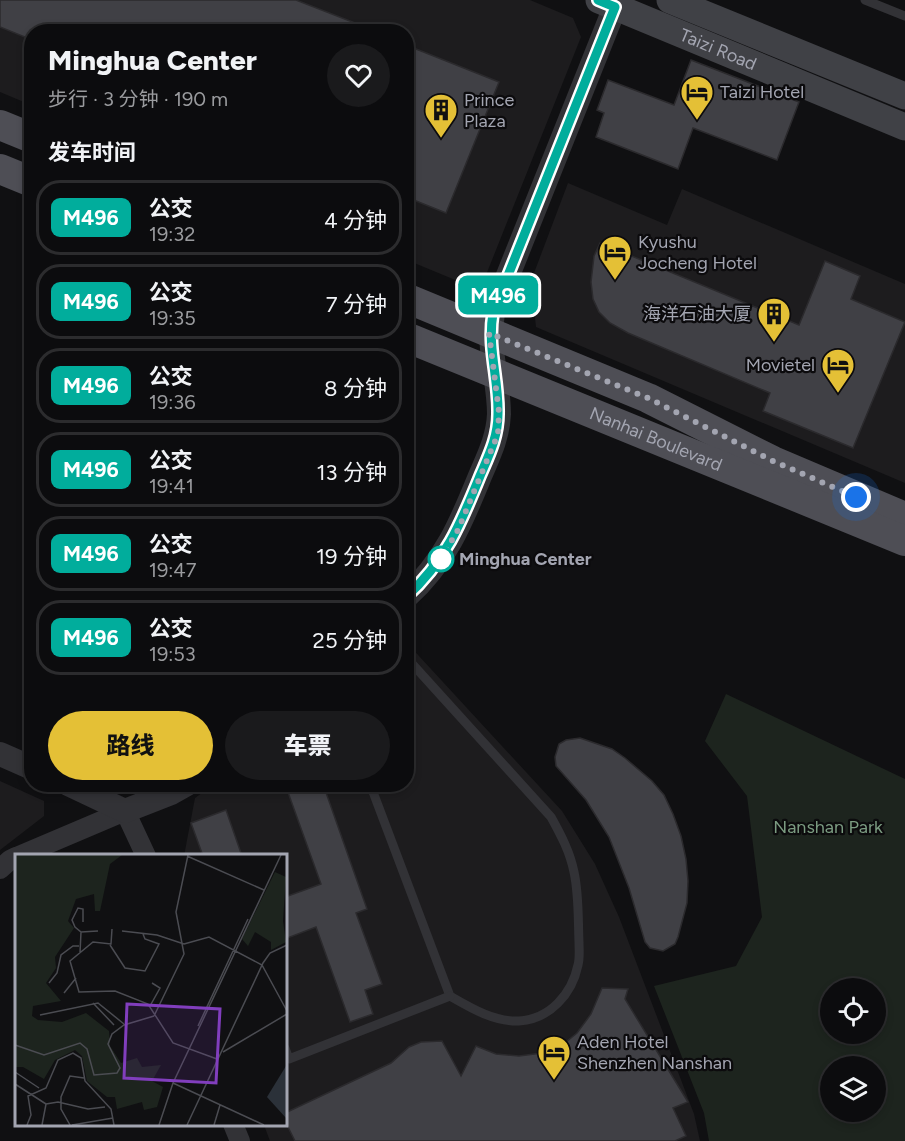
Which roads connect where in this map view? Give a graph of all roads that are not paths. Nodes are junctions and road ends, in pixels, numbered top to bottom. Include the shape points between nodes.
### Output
1 (670, 0) edge
2 (866, 0) edge
3 (607, 3) edge
4 (905, 16) edge
5 (905, 96) edge
6 (0, 126) edge
7 (905, 127) edge
8 (24, 135) edge
9 (0, 168) edge
10 (24, 178) edge
11 (414, 301) edge
12 (489, 333) junction
13 (414, 340) edge
14 (495, 374) junction
15 (905, 517) edge
16 (905, 541) edge
17 (414, 590) edge
18 (414, 666) edge
19 (0, 754) edge
20 (24, 764) edge
21 (85, 792) edge
22 (173, 792) edge
23 (373, 792) edge
24 (125, 811) junction
25 (21, 854) edge
26 (145, 854) edge
27 (450, 996) junction
28 (286, 1050) edge
29 (233, 1126) edge
30 (240, 1141) edge

1 - 5 main road, Taizi Road
2 - 4 lane
3 - 7 main road, Taizi Road
3 - 12 street via 499,294
6 - 8 main road
9 - 10 main road
11 - 12 main road, Nanhai Boulevard
12 - 14 street
12 - 15 main road, Nanhai Boulevard via 648,398 773,461
13 - 14 main road, Nanhai Boulevard
14 - 16 main road, Nanhai Boulevard
14 - 17 street via 498,434 458,530 442,558
18 - 27 lane via 551,818 564,839 574,873 579,964 566,996 554,1008 518,1021 487,1016
19 - 20 street
21 - 24 street
22 - 24 street
23 - 27 lane
24 - 25 street
24 - 26 street
27 - 28 lane via 290,1059
29 - 30 street

